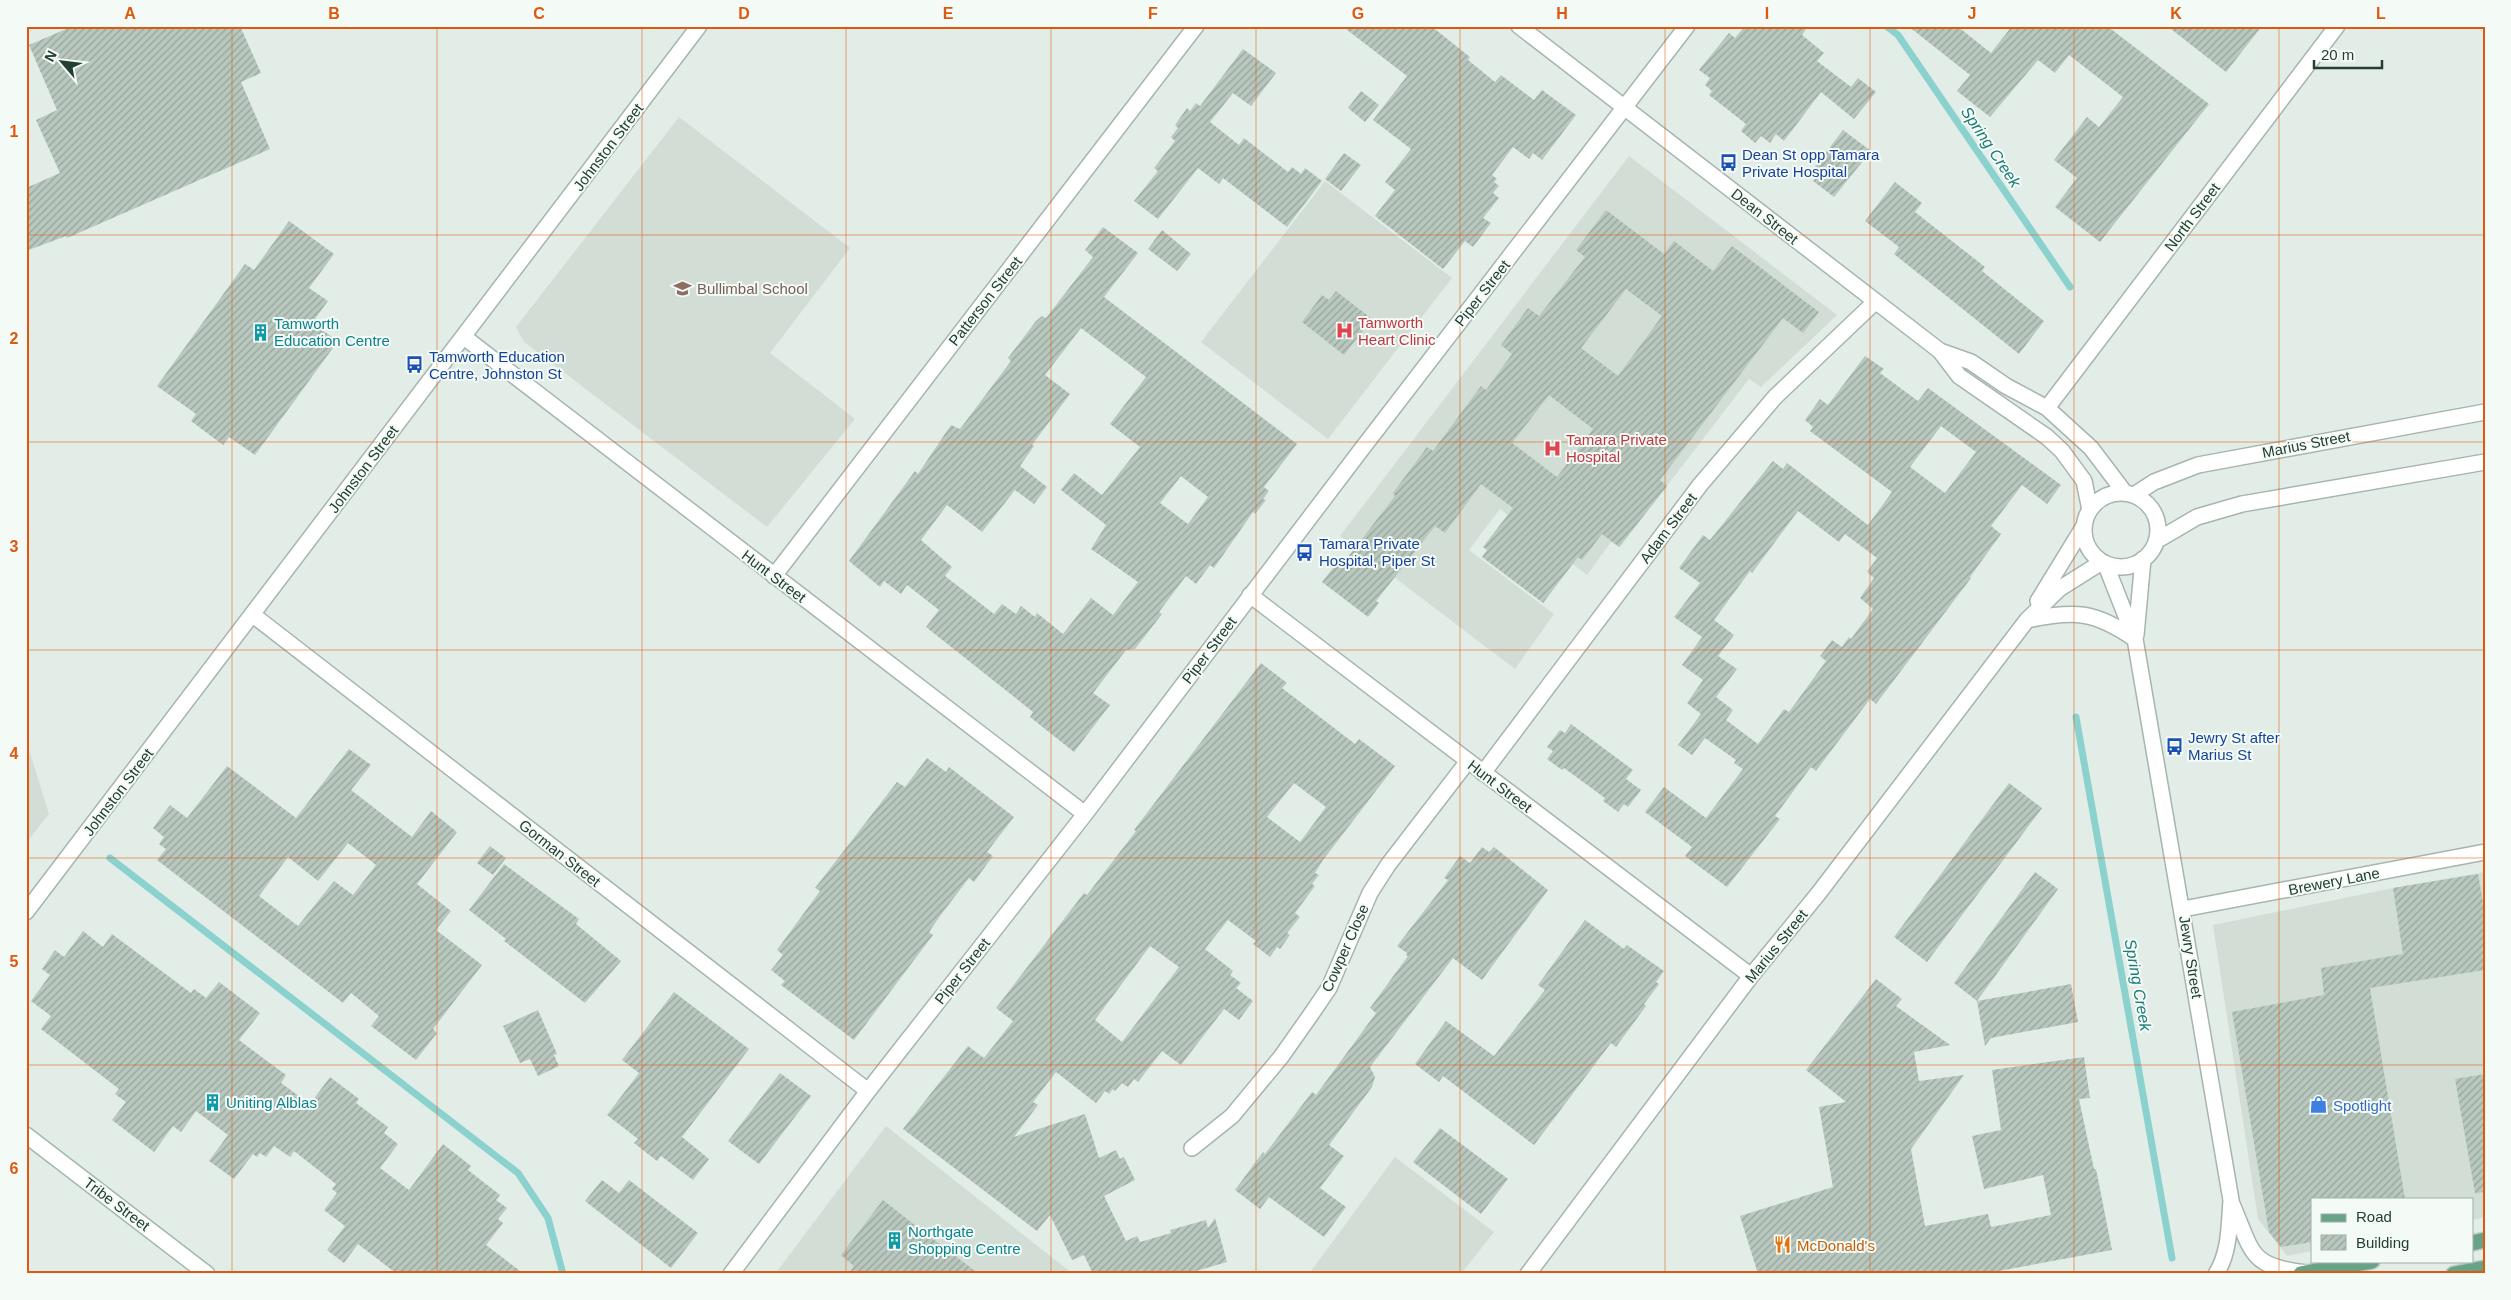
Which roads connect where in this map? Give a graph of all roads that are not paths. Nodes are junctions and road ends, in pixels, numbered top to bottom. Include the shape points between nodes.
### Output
1 (699, 26) edge
2 (1196, 26) edge
3 (1519, 26) edge
4 (1687, 26) edge
5 (2337, 26) edge
6 (1625, 107) junction
7 (1875, 302) junction
8 (464, 337) junction
9 (1940, 351) junction
10 (2047, 408) junction
11 (2485, 412) edge
12 (2485, 462) edge
13 (2130, 494) junction
14 (2090, 510) junction
15 (2084, 526) junction
16 (2156, 541) junction
17 (2143, 559) junction
18 (2103, 562) junction
19 (774, 576) junction
20 (1250, 595) junction
21 (253, 614) junction
22 (2027, 620) junction
23 (2135, 639) junction
24 (1468, 762) junction
25 (1483, 773) junction
26 (1085, 814) junction
27 (2485, 852) edge
28 (2183, 909) junction
29 (26, 912) edge
30 (1750, 976) junction
31 (868, 1091) junction
32 (26, 1135) edge
33 (1192, 1148) dead end
34 (2231, 1200) junction
35 (2366, 1262) edge
36 (2485, 1268) edge
37 (2304, 1273) edge
38 (207, 1274) edge
39 (731, 1274) edge
40 (1528, 1274) edge
41 (2216, 1274) edge
42 (2454, 1274) edge

1 - 8 street, Johnston Street
2 - 19 street, Patterson Street
3 - 6 street, Dean Street
4 - 6 street, Piper Street
5 - 10 street, North Street
6 - 7 street, Dean Street
6 - 20 street, Piper Street
7 - 9 street, Dean Street
7 - 25 street, Adam Street via 1776,397 1700,485
8 - 19 street, Hunt Street
8 - 21 street, Johnston Street
9 - 10 street, Dean Street via 1971,362
9 - 14 street, Dean Street via 1959,376 2062,451 2084,480
10 - 13 street, Dean Street via 2091,448
11 - 13 street, Marius Street via 2198,465
12 - 16 street via 2242,504 2198,518
13 - 14 street via 2105,497
13 - 16 street via 2144,501 2156,519
14 - 15 street
15 - 18 street via 2088,546
15 - 22 street, Marius Street
16 - 17 street
17 - 18 street via 2124,567
17 - 23 street, Jewry Street
18 - 22 street, Marius Street via 2059,589
18 - 23 street, Jewry Street
19 - 26 street, Hunt Street
20 - 24 street, Hunt Street
20 - 26 street, Piper Street
21 - 29 street, Johnston Street
21 - 31 street, Gorman Street
22 - 23 street via 2058,613 2076,613 2116,626
22 - 30 street, Marius Street via 1824,886
23 - 28 street, Jewry Street
24 - 25 street, Hunt Street
24 - 33 street, Cowper Close via 1370,893 1329,988 1281,1057 1232,1116
25 - 30 street, Hunt Street
26 - 31 street, Piper Street
27 - 28 street, Brewery Lane
28 - 34 street, Jewry Street
30 - 40 street, Marius Street
31 - 39 street, Piper Street
32 - 38 street, Tribe Street
34 - 37 street via 2258,1258 2269,1266
34 - 41 street, Jewry Street via 2224,1261
35 - 37 main road
36 - 42 main road

